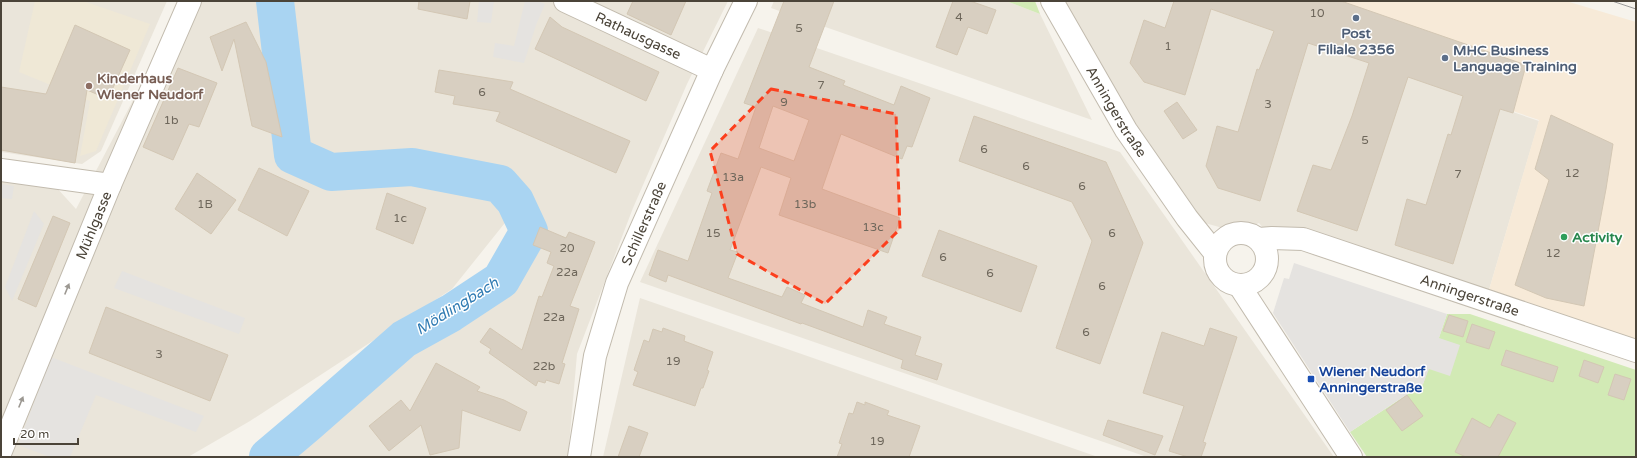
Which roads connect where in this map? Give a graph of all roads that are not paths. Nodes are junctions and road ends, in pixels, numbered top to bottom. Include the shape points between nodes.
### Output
1 (190, 1) edge
2 (565, 1) edge
3 (746, 1) edge
4 (1052, 1) edge
5 (712, 70) junction
6 (1, 170) edge
7 (110, 185) junction
8 (1187, 218) junction
9 (1230, 235) junction
10 (1263, 249) junction
11 (1215, 253) junction
12 (1246, 284) junction
13 (1636, 352) edge
14 (1, 451) edge
15 (579, 457) edge
16 (1351, 457) edge

1 - 7 street, Mühlgasse
2 - 5 street, Rathausgasse
3 - 5 street, Schillerstraße
4 - 8 street, Anningerstraße via 1126,130
5 - 15 street, Schillerstraße via 617,283 595,356
6 - 7 street
14 -> 7 street, Mühlgasse
8 - 9 street
8 - 11 street, Anningerstraße
9 - 10 street via 1245,232
9 - 11 street via 1220,242
10 - 12 street via 1264,272
10 - 13 street, Anningerstraße via 1303,239
11 - 12 street, Anningerstraße via 1220,274 1232,284
12 - 16 street via 1259,317

